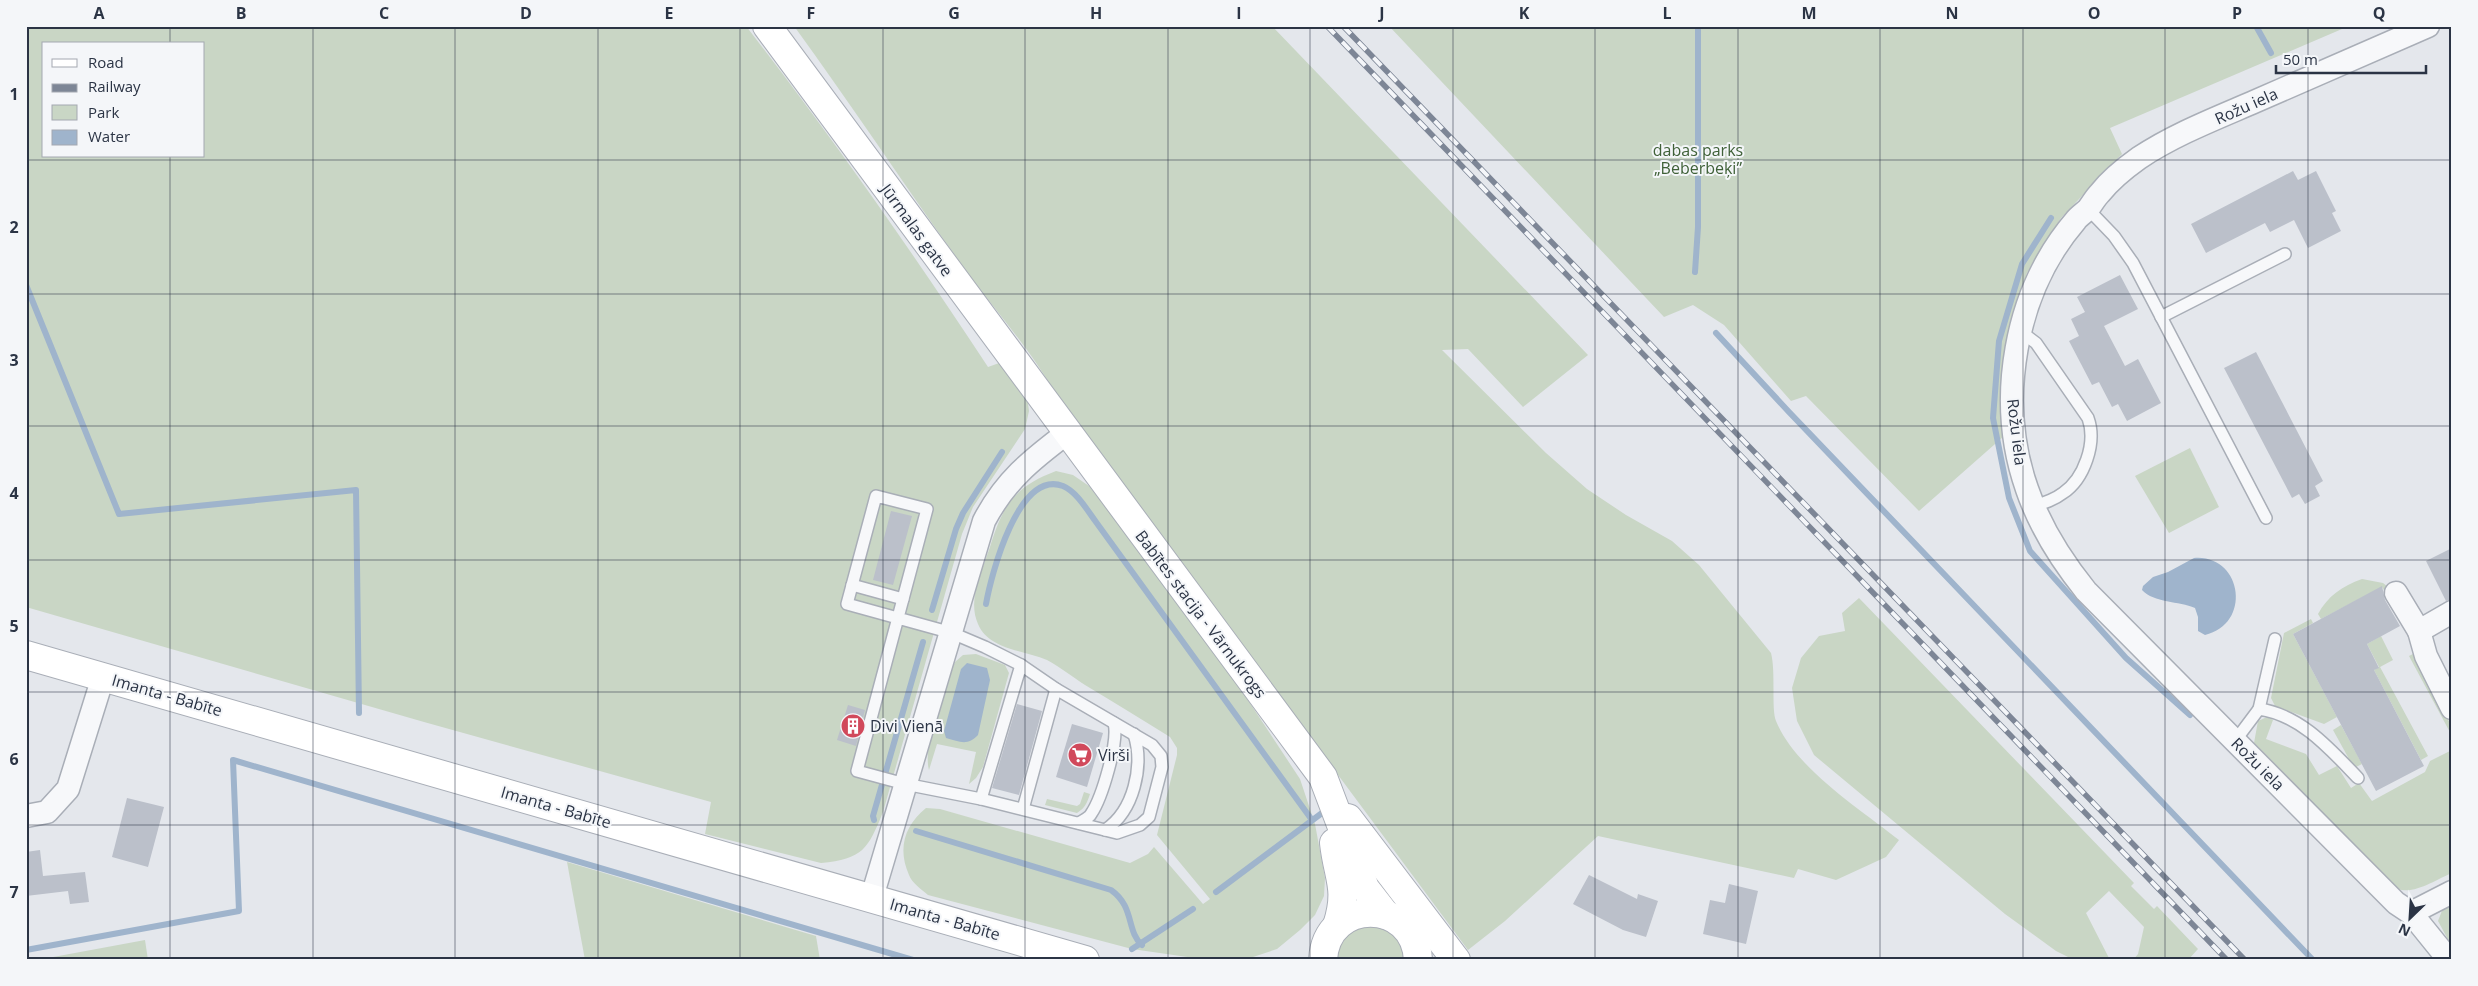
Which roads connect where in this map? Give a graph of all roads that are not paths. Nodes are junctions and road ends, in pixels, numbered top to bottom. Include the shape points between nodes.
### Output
1 (767, 26) edge
2 (2428, 26) edge
3 (2088, 209) junction
4 (2285, 254) dead end
5 (2161, 317) junction
6 (2020, 331) junction
7 (1067, 433) junction
8 (2034, 506) junction
9 (2266, 518) dead end
10 (852, 585) junction
11 (2396, 593) dead end
12 (903, 599) junction
13 (2452, 612) edge
14 (898, 618) junction
15 (2419, 631) junction
16 (952, 633) junction
17 (2275, 639) dead end
18 (26, 655) edge
19 (1020, 665) junction
20 (103, 676) junction
21 (1056, 690) junction
22 (2452, 708) edge
23 (2259, 709) junction
24 (1114, 723) junction
25 (1134, 734) junction
26 (2235, 741) junction
27 (2358, 778) dead end
28 (905, 784) junction
29 (1332, 797) junction
30 (981, 799) junction
31 (1023, 809) junction
32 (26, 816) edge
33 (1079, 823) junction
34 (1105, 830) junction
35 (2452, 892) edge
36 (872, 898) junction
37 (2411, 913) junction
38 (1386, 915) junction
39 (1328, 942) edge
40 (1085, 960) edge
41 (1301, 960) edge
42 (1418, 960) edge
43 (1456, 960) edge
44 (2449, 960) edge

1 - 7 main road, Jūrmalas gatve
2 - 3 street, Rožu iela via 2166,142 2125,168
3 - 5 lane via 2114,236 2133,263
3 - 6 street, Rožu iela via 2070,228 2045,268
4 - 5 lane
5 - 9 lane
6 - 8 street, Rožu iela via 2013,374 2012,418 2017,453
6 - 8 lane via 2036,343 2088,418 2091,431 2086,459 2073,484 2052,500
7 - 16 street via 1017,473 996,498 972,556
7 - 29 main road, Babītes stacija - Vārnukrogs via 1323,776
8 - 26 street, Rožu iela via 2050,540 2086,591
10 - 12 lane
10 - 12 lane via 876,496 927,509
10 - 14 lane via 847,604
11 - 15 street
12 - 14 lane
13 - 15 street
14 - 16 lane
14 - 28 lane via 856,771
15 - 22 street via 2426,656
16 - 19 lane
16 - 28 street
17 - 23 lane
18 - 20 main road, Imanta - Babīte
19 - 21 lane
19 - 30 lane
20 - 32 street via 68,789 46,812
20 - 36 main road, Imanta - Babīte
21 - 24 lane
21 - 31 lane
23 - 26 lane
23 - 27 lane via 2272,711 2315,734
24 - 25 lane
24 - 33 lane via 1116,741 1097,804 1090,816
25 - 34 lane via 1139,762 1130,798 1116,822
25 - 34 lane via 1162,756 1149,816 1140,825 1117,832
26 - 37 street, Rožu iela via 2396,903
28 - 30 lane
28 - 36 street
29 - 38 main road, Babītes stacija - Vārnukrogs via 1365,888
29 - 39 main road, Babītes stacija - Vārnukrogs via 1334,846 1344,893 1343,906
29 - 43 main road
30 - 31 lane
31 - 33 lane
33 - 34 lane
35 - 37 street
36 - 40 main road, Imanta - Babīte
37 - 44 street, Rožu iela
38 - 39 main road via 1373,912 1347,918
38 - 42 main road via 1407,929 1414,939
39 - 41 main road

